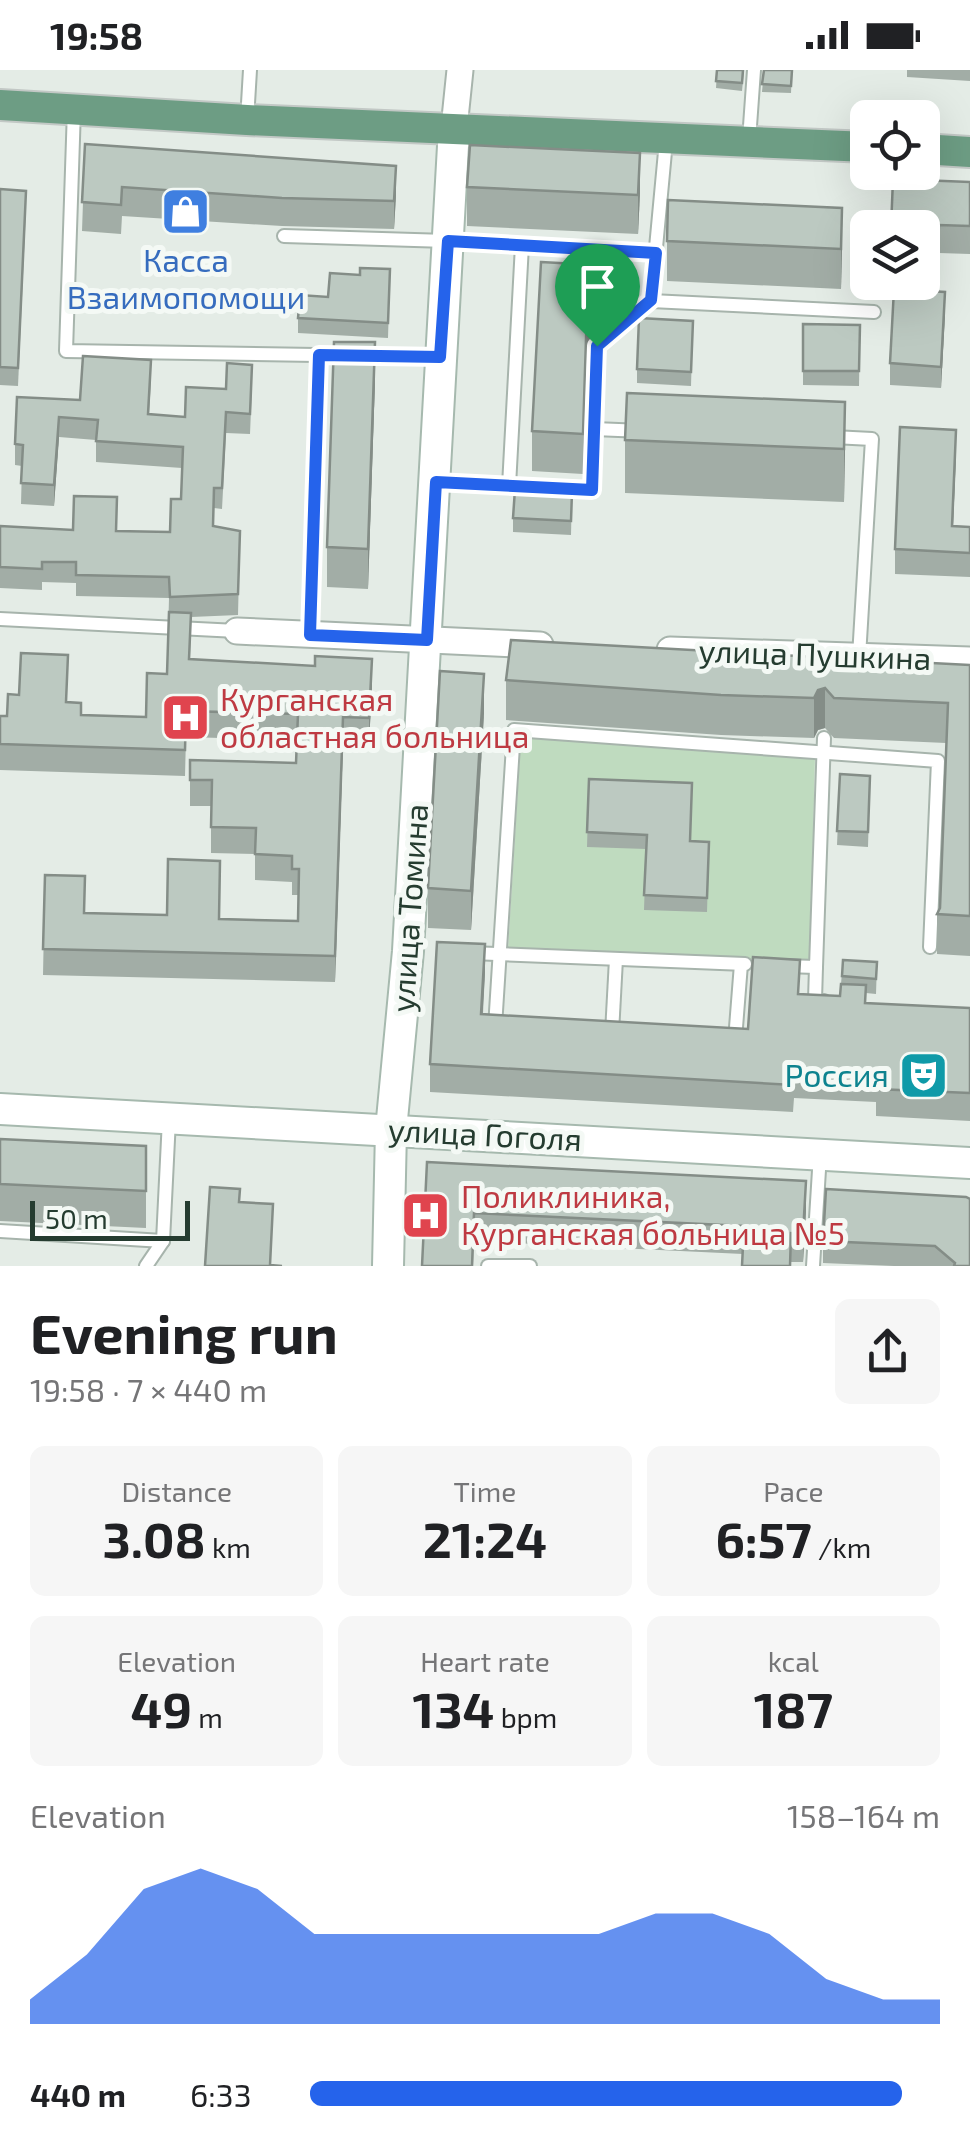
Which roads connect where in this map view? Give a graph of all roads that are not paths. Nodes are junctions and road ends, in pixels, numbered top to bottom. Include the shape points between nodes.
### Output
1 (250, 70) edge
2 (460, 70) edge
3 (754, 70) edge
4 (0, 105) edge
5 (74, 109) junction
6 (247, 120) junction
7 (454, 128) junction
8 (666, 138) junction
9 (749, 142) junction
10 (850, 146) edge
11 (940, 151) edge
12 (970, 152) edge
13 (284, 236) dead end
14 (448, 241) junction
15 (522, 245) junction
16 (656, 253) junction
17 (651, 300) junction
18 (874, 312) dead end
19 (319, 355) junction
20 (440, 357) junction
21 (594, 430) junction
22 (654, 432) edge
23 (812, 437) edge
24 (436, 482) junction
25 (509, 486) junction
26 (0, 620) edge
27 (237, 631) joint
28 (310, 635) junction
29 (427, 640) junction
30 (558, 646) edge
31 (654, 649) edge
32 (860, 657) junction
33 (970, 660) edge
34 (824, 744) junction
35 (930, 947) dead end
36 (462, 953) edge
37 (499, 954) junction
38 (616, 959) junction
39 (741, 964) junction
40 (760, 964) edge
41 (779, 965) edge
42 (816, 967) junction
43 (834, 1001) edge
44 (514, 1028) edge
45 (592, 1032) edge
46 (612, 1034) junction
47 (630, 1034) edge
48 (718, 1039) edge
49 (0, 1108) edge
50 (169, 1118) junction
51 (392, 1130) junction
52 (820, 1154) junction
53 (970, 1163) edge
54 (0, 1231) edge
55 (163, 1242) junction
56 (146, 1266) edge
57 (388, 1266) edge
58 (488, 1266) edge
59 (530, 1266) edge
60 (812, 1266) edge

1 - 6 lane
2 - 7 street, улица Томина
3 - 9 lane
4 - 5 main road
5 - 6 main road
5 - 19 lane via 66,352
6 - 7 main road
7 - 8 main road
7 - 14 street, улица Томина
8 - 9 main road
8 - 16 lane
9 - 10 main road
11 - 12 main road
13 - 14 lane
14 - 15 lane
14 - 20 street, улица Томина
15 - 16 lane
15 - 25 lane
16 - 17 lane
17 - 18 lane
17 - 21 lane via 597,346
19 - 20 lane
19 - 28 lane
20 - 24 street, улица Томина
21 - 22 lane
21 - 25 lane via 592,490
23 - 32 lane via 872,439
24 - 25 lane
24 - 29 street, улица Томина
26 - 27 lane
27 - 28 street
28 - 29 street
29 - 30 street
29 - 51 street, улица Томина via 417,951
31 - 32 street, улица Пушкина via 826,662
32 - 33 street, улица Пушкина
34 - 35 lane via 938,761
34 - 37 lane via 514,730
34 - 42 lane
36 - 37 lane
37 - 38 lane
37 - 44 lane via 495,1027
38 - 39 lane
38 - 46 lane
39 - 40 lane
39 - 48 lane via 735,1040
41 - 42 lane
42 - 43 lane via 816,1000
45 - 46 lane
46 - 47 lane
49 - 50 street, улица Гоголя
50 - 51 street, улица Гоголя
50 - 55 lane
51 - 52 street, улица Гоголя
51 - 57 street, улица Томина
52 - 53 street, улица Гоголя
52 - 60 lane
54 - 55 lane
55 - 56 lane
58 - 59 lane

